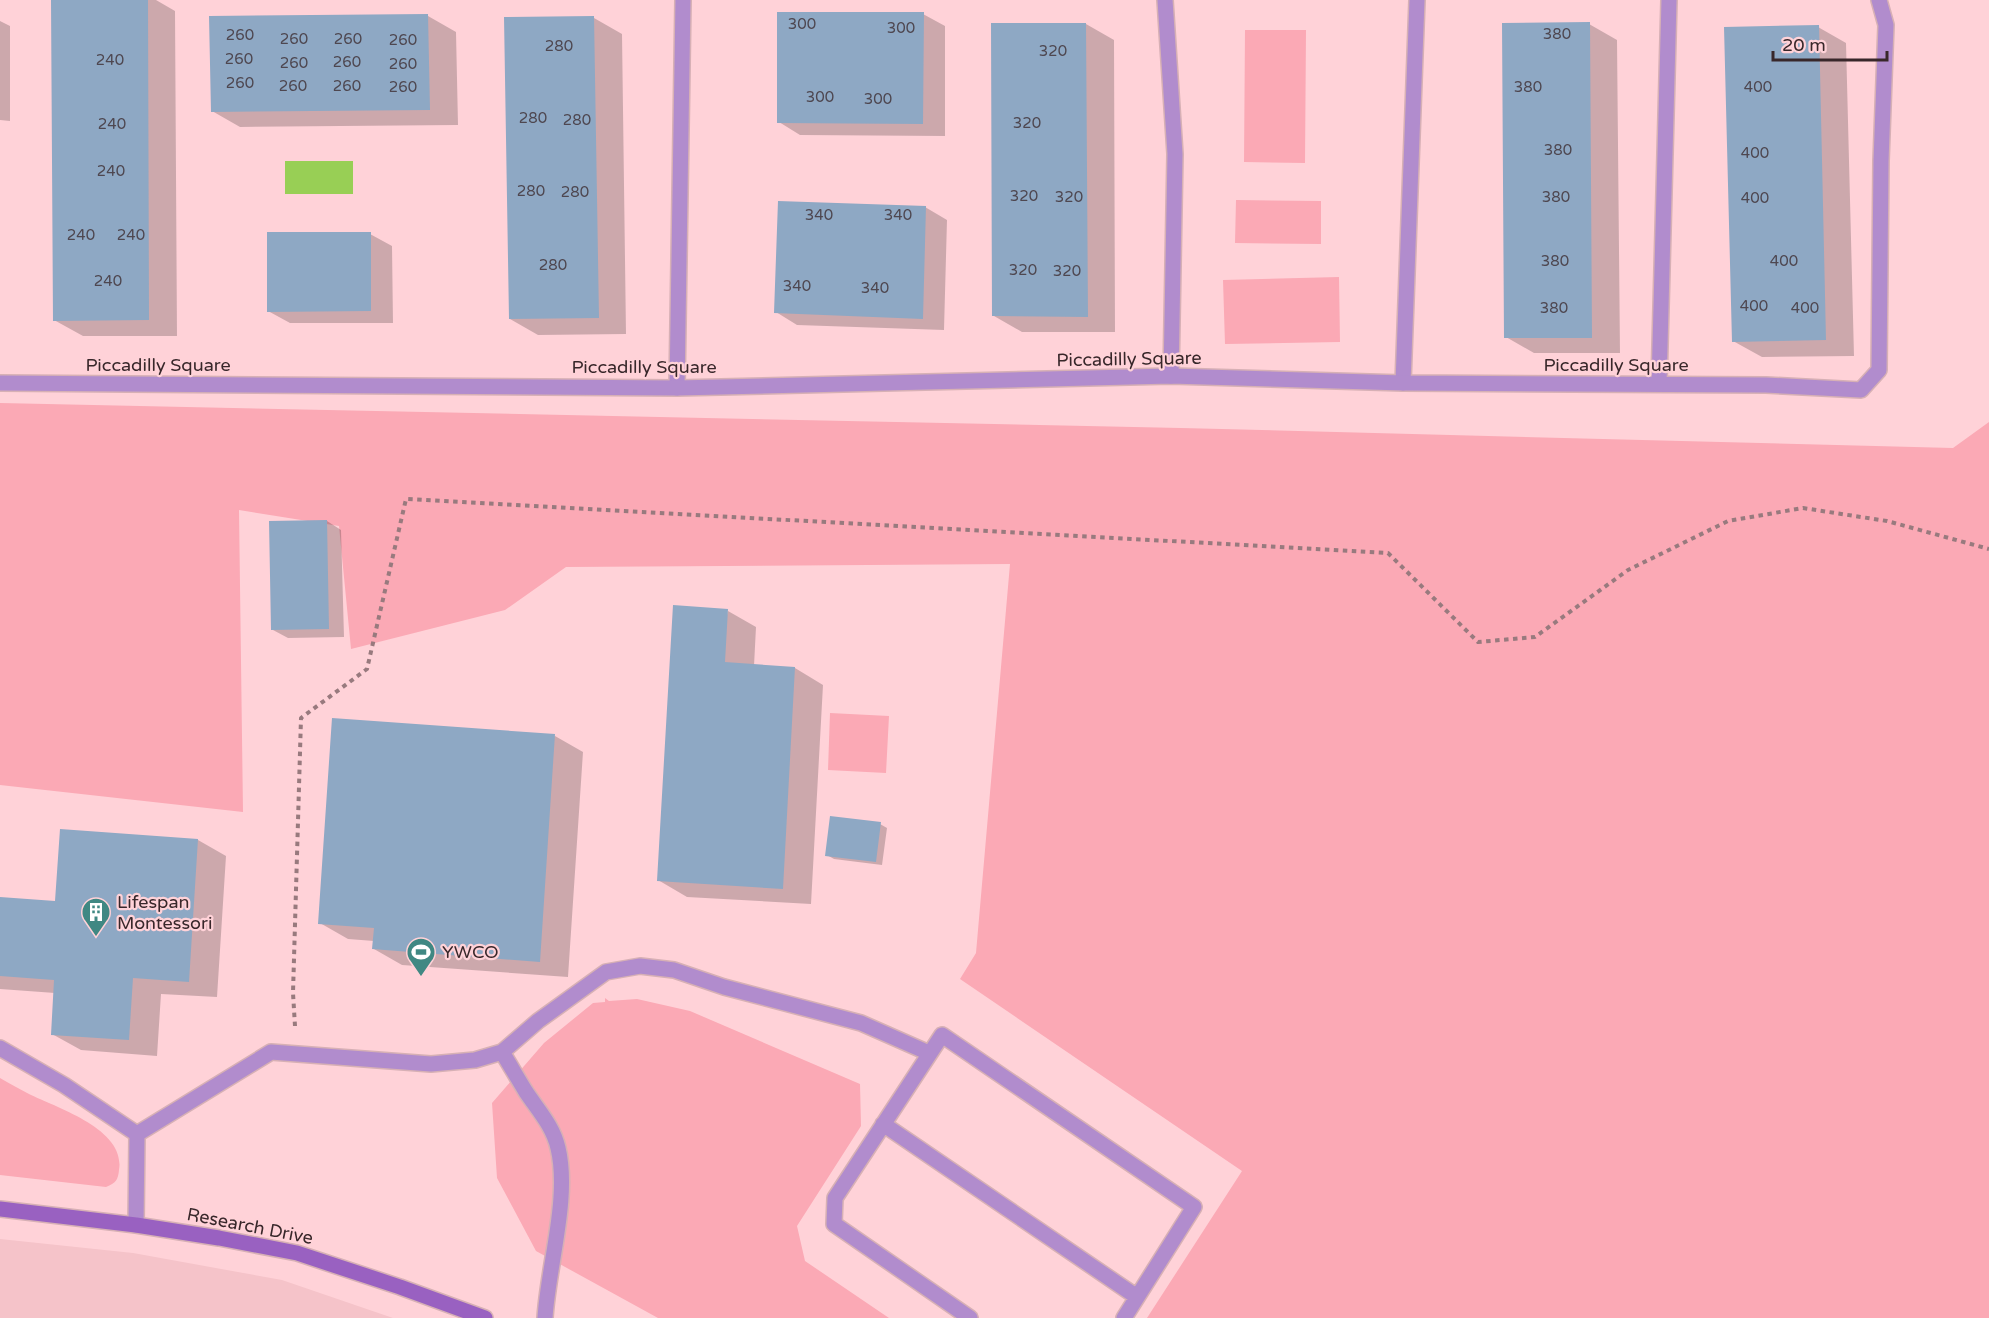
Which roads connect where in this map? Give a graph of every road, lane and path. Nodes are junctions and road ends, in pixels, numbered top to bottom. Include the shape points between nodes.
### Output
1 (683, 0) edge
2 (1165, 0) edge
3 (1417, 0) edge
4 (1669, 0) edge
5 (1879, 0) edge
6 (1171, 376) junction
7 (0, 383) edge
8 (1403, 383) junction
9 (1659, 384) junction
10 (677, 388) junction
11 (1989, 549) edge
12 (294, 993) dead end
13 (0, 1048) edge
14 (502, 1052) junction
15 (929, 1053) junction
16 (883, 1124) junction
17 (137, 1134) junction
18 (0, 1209) edge
19 (135, 1225) junction
20 (1137, 1297) junction
21 (485, 1318) edge
22 (545, 1318) edge
23 (970, 1318) edge
24 (1124, 1318) edge

1 - 10 street
2 - 6 street via 1175,154
3 - 8 street
4 - 9 street
5 - 9 street, Piccadilly Square via 1886,25 1879,370 1861,390
6 - 8 street, Piccadilly Square
6 - 10 street, Piccadilly Square
7 - 10 street, Piccadilly Square
8 - 9 street, Piccadilly Square
11 - 12 path via 1887,521 1803,508 1728,521 1628,570 1534,637 1478,642 1388,553 406,499 367,669 301,718
13 - 17 street
14 - 15 street via 606,972 640,966 674,970 861,1023
14 - 17 street via 476,1060 431,1065 271,1052
14 - 22 street via 545,1117 561,1169
15 - 16 street
15 - 20 street via 942,1035 1194,1207
16 - 20 street
16 - 23 street via 835,1198 834,1224
17 - 19 street
18 - 19 street, Research Drive
19 - 21 street, Research Drive via 297,1253
20 - 24 street

